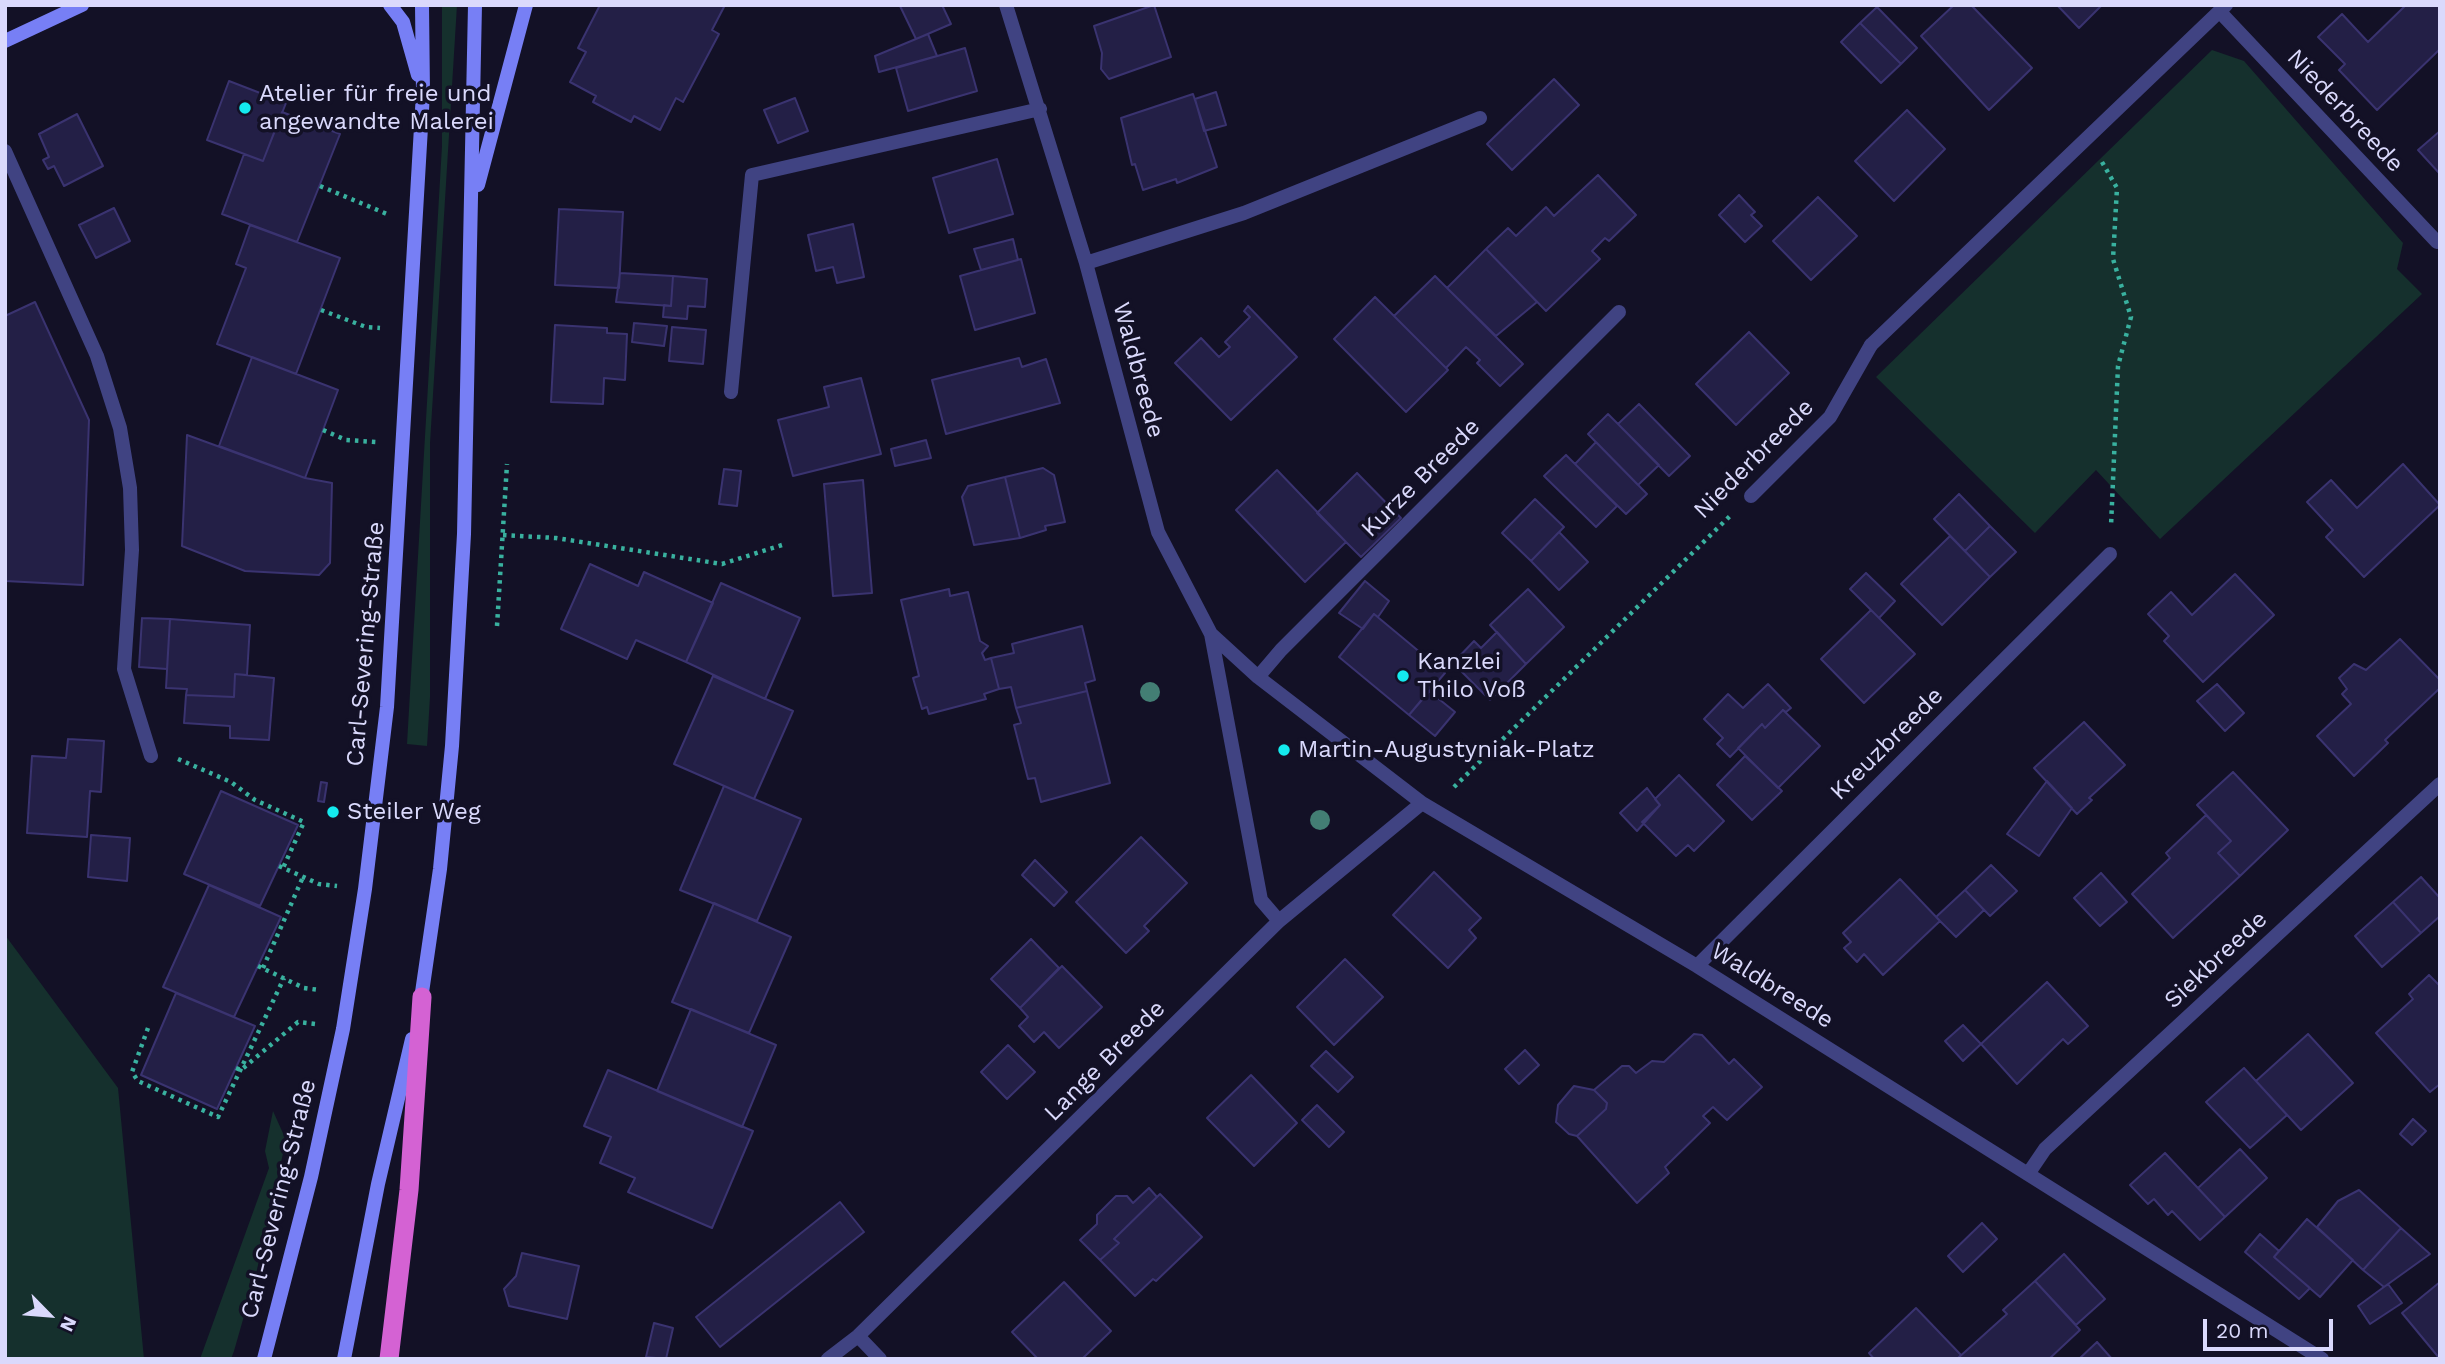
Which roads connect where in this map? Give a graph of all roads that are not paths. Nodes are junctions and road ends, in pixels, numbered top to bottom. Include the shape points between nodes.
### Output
1 (390, 5) edge
2 (422, 5) edge
3 (475, 5) edge
4 (526, 5) edge
5 (1006, 5) edge
6 (77, 6) edge
7 (2223, 8) edge
8 (5, 41) edge
9 (423, 93) junction
10 (1040, 109) junction
11 (1480, 118) dead end
12 (5, 151) edge
13 (472, 206) junction
14 (2437, 242) dead end
15 (1086, 263) junction
16 (1619, 312) dead end
17 (731, 392) dead end
18 (1751, 496) road end
19 (2109, 554) road end
20 (1211, 634) junction
21 (1258, 677) junction
22 (151, 757) dead end
23 (2440, 784) edge
24 (1422, 803) junction
25 (1279, 921) junction
26 (1697, 966) junction
27 (422, 997) junction
28 (2028, 1174) junction
29 (858, 1336) junction
30 (264, 1359) edge
31 (344, 1359) edge
32 (389, 1359) edge
33 (828, 1359) edge
34 (880, 1359) edge
35 (2322, 1359) edge

1 - 9 main road via 404,22
2 - 9 main road, Carl-Severing-Straße
3 - 13 main road
4 - 13 main road
5 - 10 street, Waldbreede
6 - 8 main road
7 - 14 street, Niederbreede
7 - 18 street, Niederbreede via 1871,345 1830,417
9 - 30 main road, Carl-Severing-Straße via 387,707 365,889 343,1028 311,1177
10 - 15 street, Waldbreede
10 - 17 street via 752,175
11 - 15 street via 1244,214
12 - 22 street via 97,356 120,428 130,488 132,550 124,669
13 - 27 main road via 466,487 452,746
15 - 20 street, Waldbreede via 1158,533
16 - 21 street, Kurze Breede
19 - 26 street, Kreuzbreede
20 - 21 street, Waldbreede
20 - 25 street, Waldbreede via 1261,900
21 - 24 street, Waldbreede
23 - 28 street, Siekbreede via 2045,1149
24 - 25 street, Lange Breede
24 - 26 street, Waldbreede
25 - 29 street, Lange Breede
26 - 28 street, Waldbreede
27 - 31 main road via 378,1184
27 - 32 highway via 409,1190
28 - 35 street, Waldbreede
29 - 33 street, Lange Breede
29 - 34 street

